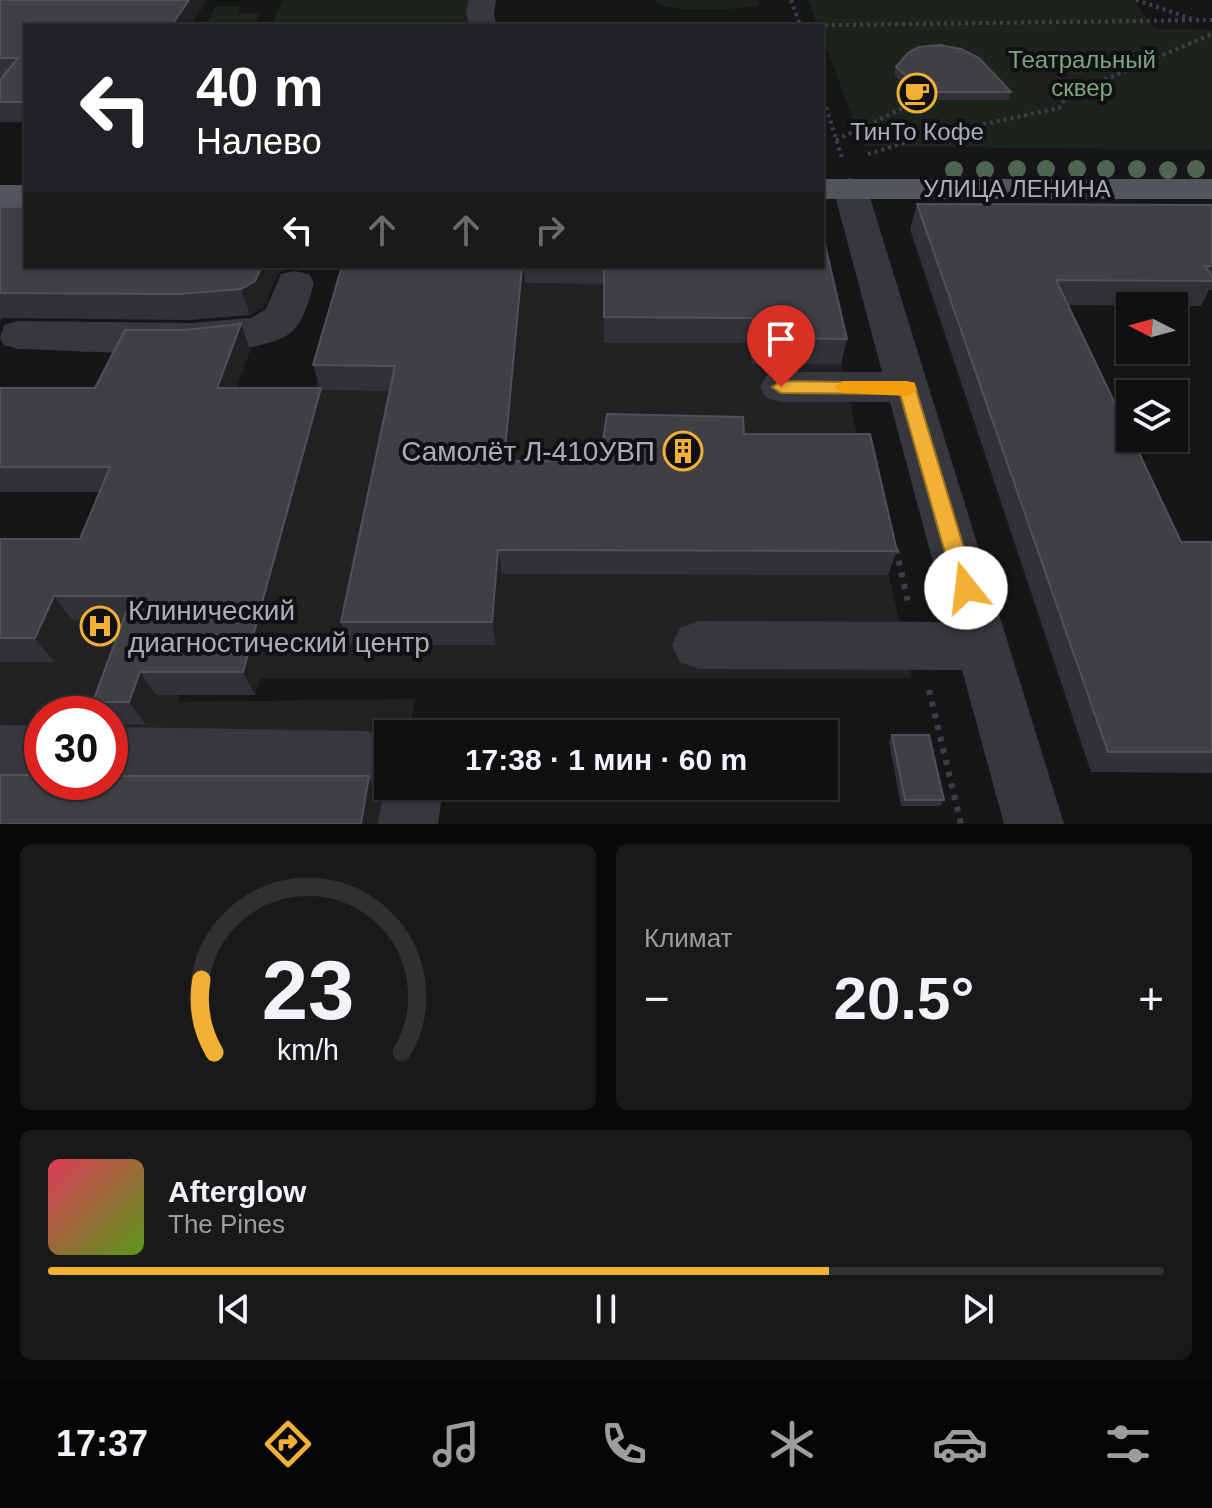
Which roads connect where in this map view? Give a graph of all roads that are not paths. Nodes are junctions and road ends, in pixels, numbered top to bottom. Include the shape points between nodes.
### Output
1 (482, 0) edge
2 (482, 24) edge
3 (843, 174) edge
4 (1212, 189) edge
5 (0, 196) edge
6 (24, 196) edge
7 (295, 283) dead end
8 (18, 335) dead end
9 (781, 387) dead end
10 (907, 387) junction
11 (699, 645) dead end
12 (982, 646) junction
13 (0, 753) edge
14 (24, 754) edge
15 (128, 755) edge
16 (374, 762) edge
17 (411, 800) edge
18 (408, 824) edge
19 (1034, 824) edge

1 - 2 street
3 - 4 main road, УЛИЦА ЛЕНИНА
3 - 10 street
5 - 6 main road
7 - 8 street via 281,318 250,333
9 - 10 street
10 - 12 street
11 - 12 street
12 - 19 street
13 - 14 street
15 - 16 street
17 - 18 street

